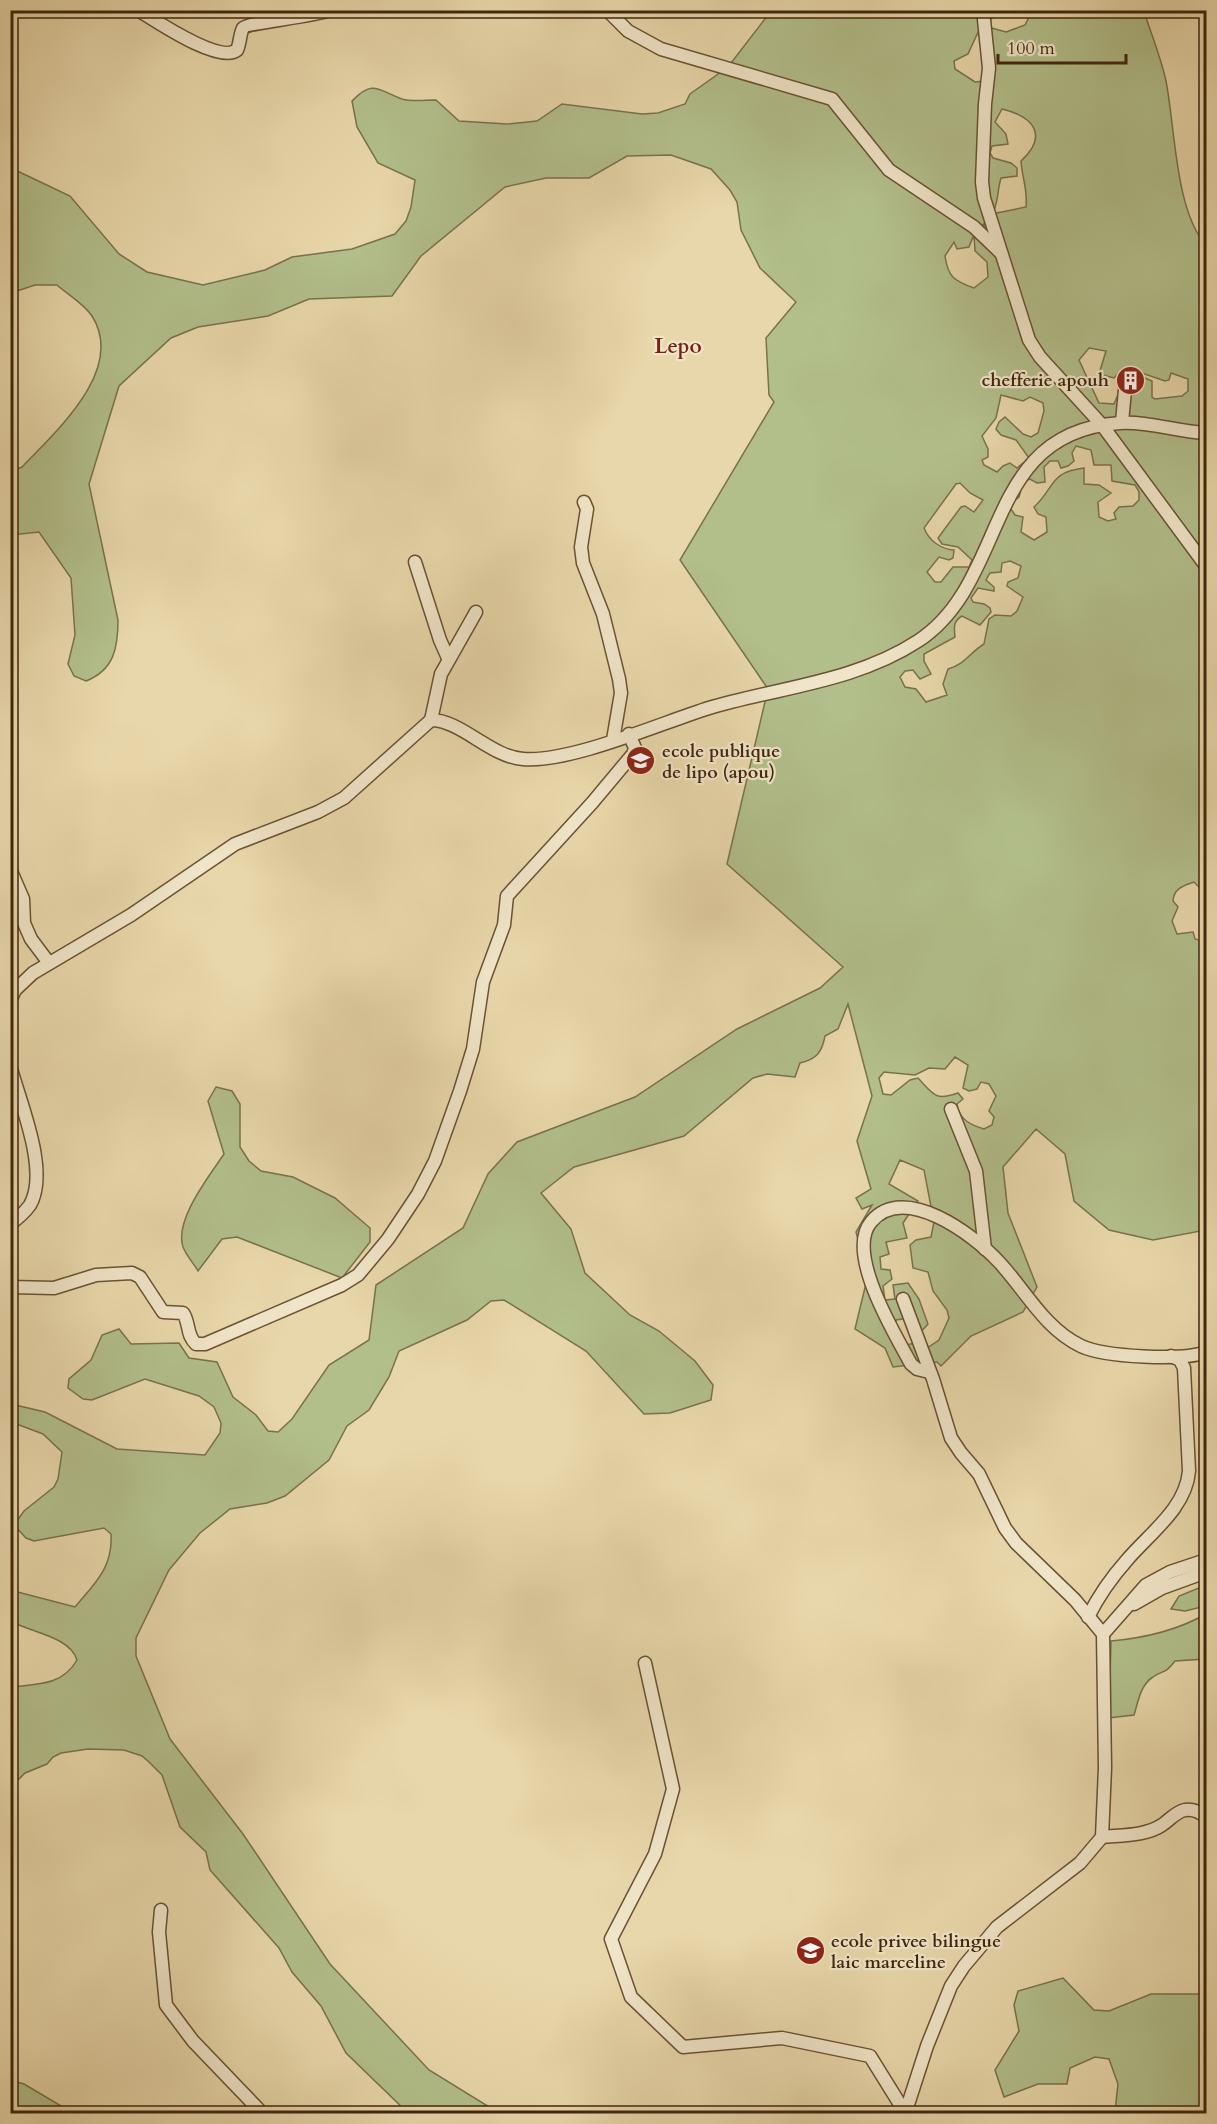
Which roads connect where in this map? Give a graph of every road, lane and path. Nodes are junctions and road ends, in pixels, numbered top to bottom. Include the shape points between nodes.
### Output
1 (138, 10) edge
2 (331, 10) edge
3 (607, 10) edge
4 (983, 10) edge
5 (1002, 253) junction
6 (1125, 390) dead end
7 (1122, 422) junction
8 (1102, 425) junction
9 (1206, 433) edge
10 (584, 502) dead end
11 (416, 562) dead end
12 (1206, 566) edge
13 (476, 612) dead end
14 (448, 658) junction
15 (431, 720) junction
16 (629, 734) junction
17 (613, 740) junction
18 (10, 869) edge
19 (49, 963) junction
20 (10, 1000) edge
21 (10, 1065) edge
22 (951, 1109) dead end
23 (10, 1224) edge
24 (984, 1249) junction
25 (10, 1287) edge
26 (903, 1299) dead end
27 (1206, 1352) edge
28 (1170, 1356) junction
29 (929, 1372) junction
30 (1206, 1560) edge
31 (1206, 1572) edge
32 (1118, 1615) junction
33 (1088, 1617) junction
34 (1103, 1634) junction
35 (645, 1663) dead end
36 (1206, 1818) edge
37 (1102, 1837) junction
38 (161, 1910) dead end
39 (905, 2113) edge
40 (263, 2114) edge

1 - 2 street via 205,48 230,54 237,50 242,29 248,23 285,21
3 - 5 street via 628,31 661,49 832,99 889,170 974,227
4 - 5 street via 990,68 982,182
5 - 8 street via 1029,340
6 - 7 street
7 - 8 street
7 - 9 street
8 - 12 street
8 - 16 street via 1064,437 1032,461 1006,500 983,557 957,603 946,618 917,641 837,678 711,708
10 - 17 street via 587,509 580,547 583,563 603,614 620,686
11 - 14 street
13 - 14 street
14 - 15 street via 438,681
15 - 17 street via 520,759 550,757
15 - 19 street via 344,798 235,844 131,915
16 - 17 street
16 - 25 street via 635,748 633,754 507,896 504,925 483,982 472,1048 435,1161 394,1230 358,1275 205,1344 190,1339 183,1313 163,1312 140,1277 132,1273 96,1275 54,1288
18 - 19 street via 23,899 28,931
19 - 20 street via 15,990
21 - 23 street via 30,1132 35,1186 29,1205
22 - 24 street via 976,1170
24 - 28 street via 999,1261 1040,1314 1082,1346 1103,1353
24 - 29 street via 927,1210 911,1207 885,1212 867,1228 865,1258 881,1306 911,1364
26 - 29 street
27 - 28 street
28 - 33 street via 1180,1360 1184,1368 1188,1483 1164,1522 1101,1592
29 - 33 street via 951,1437 980,1474 1005,1528
30 - 32 street via 1154,1579
31 - 32 street via 1153,1592
32 - 34 street
33 - 34 street
34 - 37 street via 1106,1768
35 - 39 street via 673,1789 655,1854 611,1938 631,1997 683,2047 782,2038 870,2056
36 - 37 street via 1187,1809 1161,1826
37 - 39 street via 1080,1863 997,1927 963,1966 951,1986
38 - 40 street via 159,1932 166,2005 194,2041

